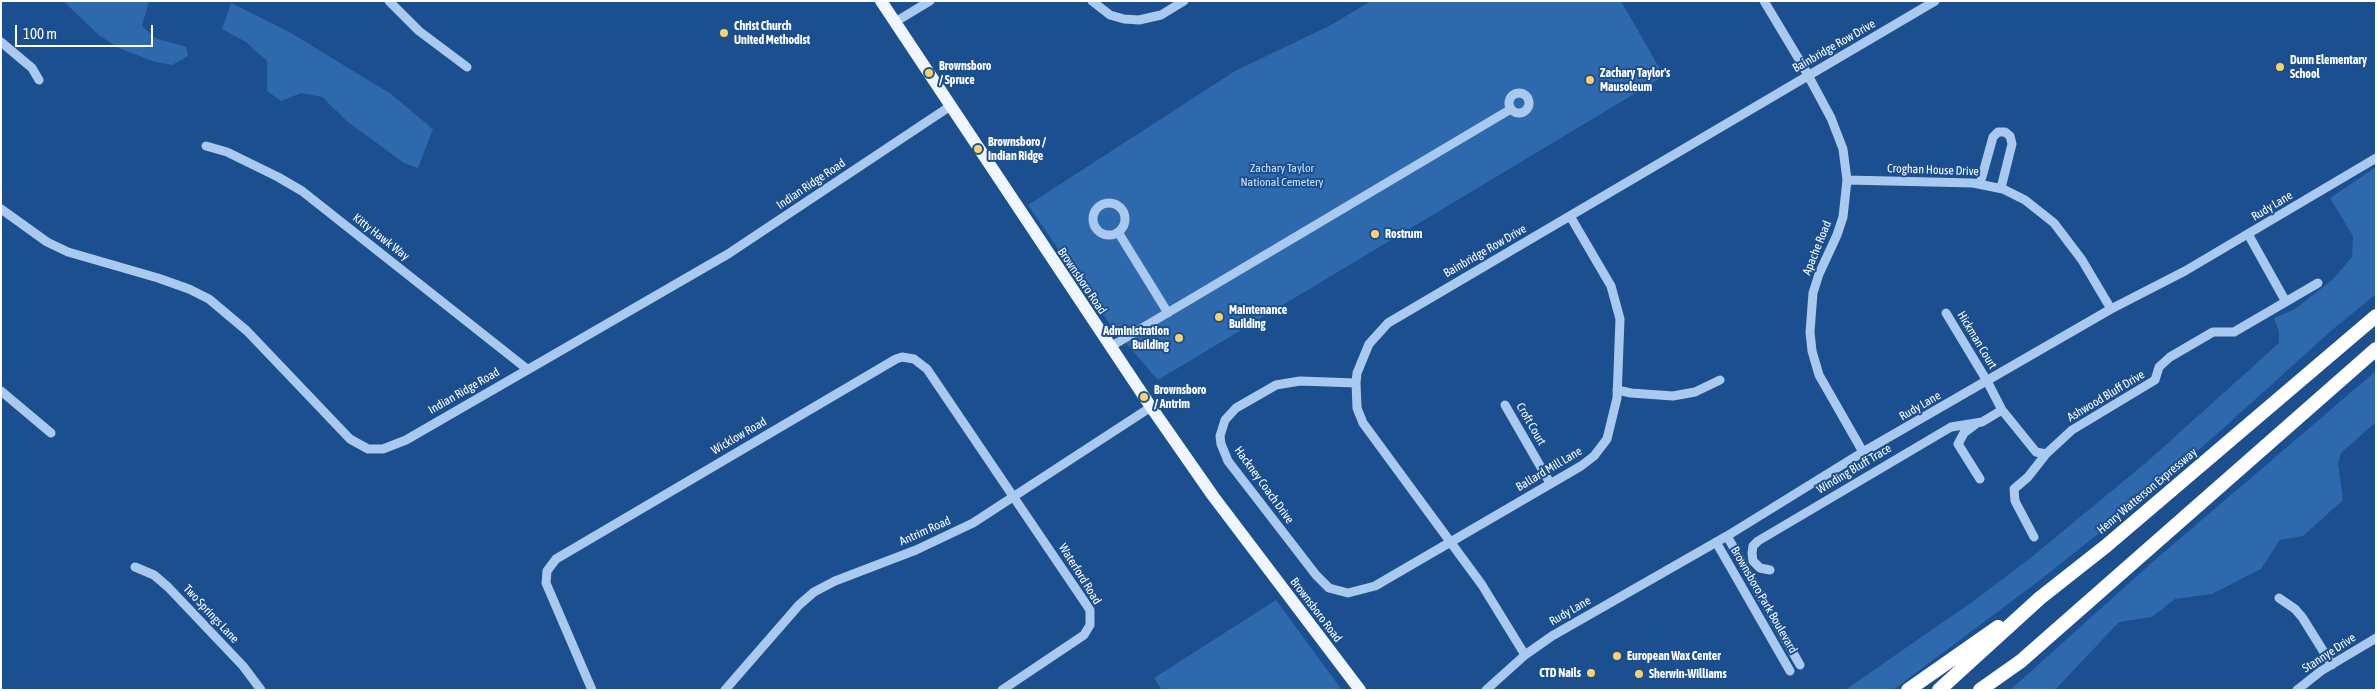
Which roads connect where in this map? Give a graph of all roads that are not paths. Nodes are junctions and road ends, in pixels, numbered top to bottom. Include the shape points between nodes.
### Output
1 (389, 1) edge
2 (881, 1) edge
3 (930, 1) edge
4 (1092, 1) edge
5 (1184, 1) edge
6 (1764, 1) edge
7 (1935, 1) edge
8 (895, 22) junction
9 (1, 42) edge
10 (466, 67) dead end
11 (1808, 76) junction
12 (39, 80) dead end
13 (949, 107) junction
14 (1511, 109) dead end
15 (206, 146) dead end
16 (2376, 158) edge
17 (1847, 180) junction
18 (1980, 184) junction
19 (2001, 188) junction
20 (1, 209) edge
21 (1570, 216) junction
22 (1118, 232) dead end
23 (2248, 234) junction
24 (2318, 283) dead end
25 (2286, 302) junction
26 (2111, 309) junction
27 (1168, 313) junction
28 (1946, 313) dead end
29 (2376, 316) edge
30 (1110, 347) junction
31 (2376, 349) edge
32 (527, 369) junction
33 (1720, 380) dead end
34 (1987, 380) junction
35 (1356, 383) junction
36 (1617, 390) junction
37 (1, 391) edge
38 (1505, 405) dead end
39 (1151, 407) junction
40 (2002, 410) junction
41 (1976, 424) junction
42 (51, 433) dead end
43 (1863, 452) junction
44 (2046, 454) junction
45 (1980, 479) dead end
46 (1550, 482) junction
47 (1014, 496) junction
48 (1727, 536) junction
49 (2034, 537) dead end
50 (1450, 542) junction
51 (1716, 542) junction
52 (135, 567) dead end
53 (1770, 570) dead end
54 (1343, 593) joint
55 (2040, 598) junction
56 (2279, 598) dead end
57 (2376, 638) edge
58 (1525, 655) junction
59 (2021, 661) junction
60 (1800, 665) dead end
61 (2332, 665) junction
62 (1790, 671) dead end
63 (261, 690) edge
64 (592, 690) edge
65 (725, 690) edge
66 (1002, 690) edge
67 (1360, 690) edge
68 (1486, 690) edge
69 (1908, 690) edge
70 (1939, 690) edge
71 (1980, 690) edge
72 (1996, 690) edge
73 (2297, 690) edge

1 - 10 street via 419,31
2 - 8 main road, Brownsboro Road
3 - 8 street
4 - 5 street via 1110,15 1139,20 1161,15
6 - 11 street, Apache Road
7 - 11 street, Bainbridge Row Drive
8 - 13 main road, Brownsboro Road
9 - 12 street via 32,68
11 - 17 street, Apache Road via 1839,136
11 - 21 street, Bainbridge Row Drive
13 - 30 main road, Brownsboro Road
13 - 32 street, Indian Ridge Road via 728,254
14 - 27 street
15 - 32 street, Kitty Hawk Way via 227,152 302,191
16 - 23 street, Rudy Lane
17 - 18 street, Croghan House Drive
17 - 43 street, Apache Road via 1843,217 1813,293 1810,332 1820,375
18 - 19 street, Croghan House Drive
18 - 19 street via 1993,137 1998,132 2005,132 2012,144
19 - 26 street, Croghan House Drive via 2025,200 2054,223 2078,253
20 - 32 street, Indian Ridge Road via 47,242 68,252 158,278 209,299 247,331 350,439 368,449 393,446
21 - 35 street, Bainbridge Row Drive via 1388,323 1369,344 1356,373
21 - 36 street, Ballard Mill Lane via 1618,304 1621,336
22 - 27 street
23 - 25 street
23 - 26 street, Rudy Lane
24 - 25 street, Ashwood Bluff Drive
25 - 44 street, Ashwood Bluff Drive via 2234,332 2212,332 2170,357 2159,368 2155,380 2072,430
26 - 34 street, Rudy Lane
27 - 30 street
28 - 34 street, Hickman Court
29 - 55 highway, Henry Watterson Expressway via 2106,546
30 - 39 main road, Brownsboro Road
31 - 59 highway
33 - 36 street via 1695,392 1673,396
34 - 40 street
34 - 43 street, Rudy Lane
35 - 50 street, Bainbridge Row Drive via 1357,408 1366,429
35 - 54 street, Hackney Coach Drive via 1300,381 1276,385 1236,408 1225,420 1220,436 1228,461 1300,555 1322,582
36 - 46 street, Ballard Mill Lane via 1610,432 1600,450 1581,466
37 - 42 street
38 - 46 street, Croft Court
39 - 47 street, Antrim Road
39 - 67 main road, Brownsboro Road via 1213,496
40 - 41 street, Winding Bluff Trace
40 - 44 street via 2036,452
41 - 45 street via 1964,433 1958,444
41 - 53 street, Winding Bluff Trace via 1951,426 1758,541 1752,553 1753,561 1760,568
43 - 48 street, Rudy Lane
44 - 49 street, Ashwood Bluff Drive via 2014,489 2015,501
46 - 50 street, Ballard Mill Lane
47 - 64 street, Wicklow Road via 927,368 914,359 896,359 551,564 546,583
47 - 65 street, Antrim Road via 943,538 814,592
47 - 66 street, Waterford Road via 1087,604 1091,617 1084,635
48 - 51 street, Rudy Lane
48 - 60 street, Brownsboro Park Boulevard
50 - 54 street, Ballard Mill Lane via 1375,586
50 - 58 street, Bainbridge Row Drive via 1497,607
51 - 58 street, Rudy Lane via 1552,636
51 - 62 street, Brownsboro Park Boulevard
52 - 63 street, Two Springs Lane via 154,575 168,587 243,666
55 - 69 highway
55 - 70 highway, Henry Watterson Expressway
56 - 61 street via 2302,617
57 - 61 street, Stannye Drive
58 - 68 street, Rudy Lane
59 - 71 highway
59 - 72 highway
61 - 73 street, Stannye Drive

